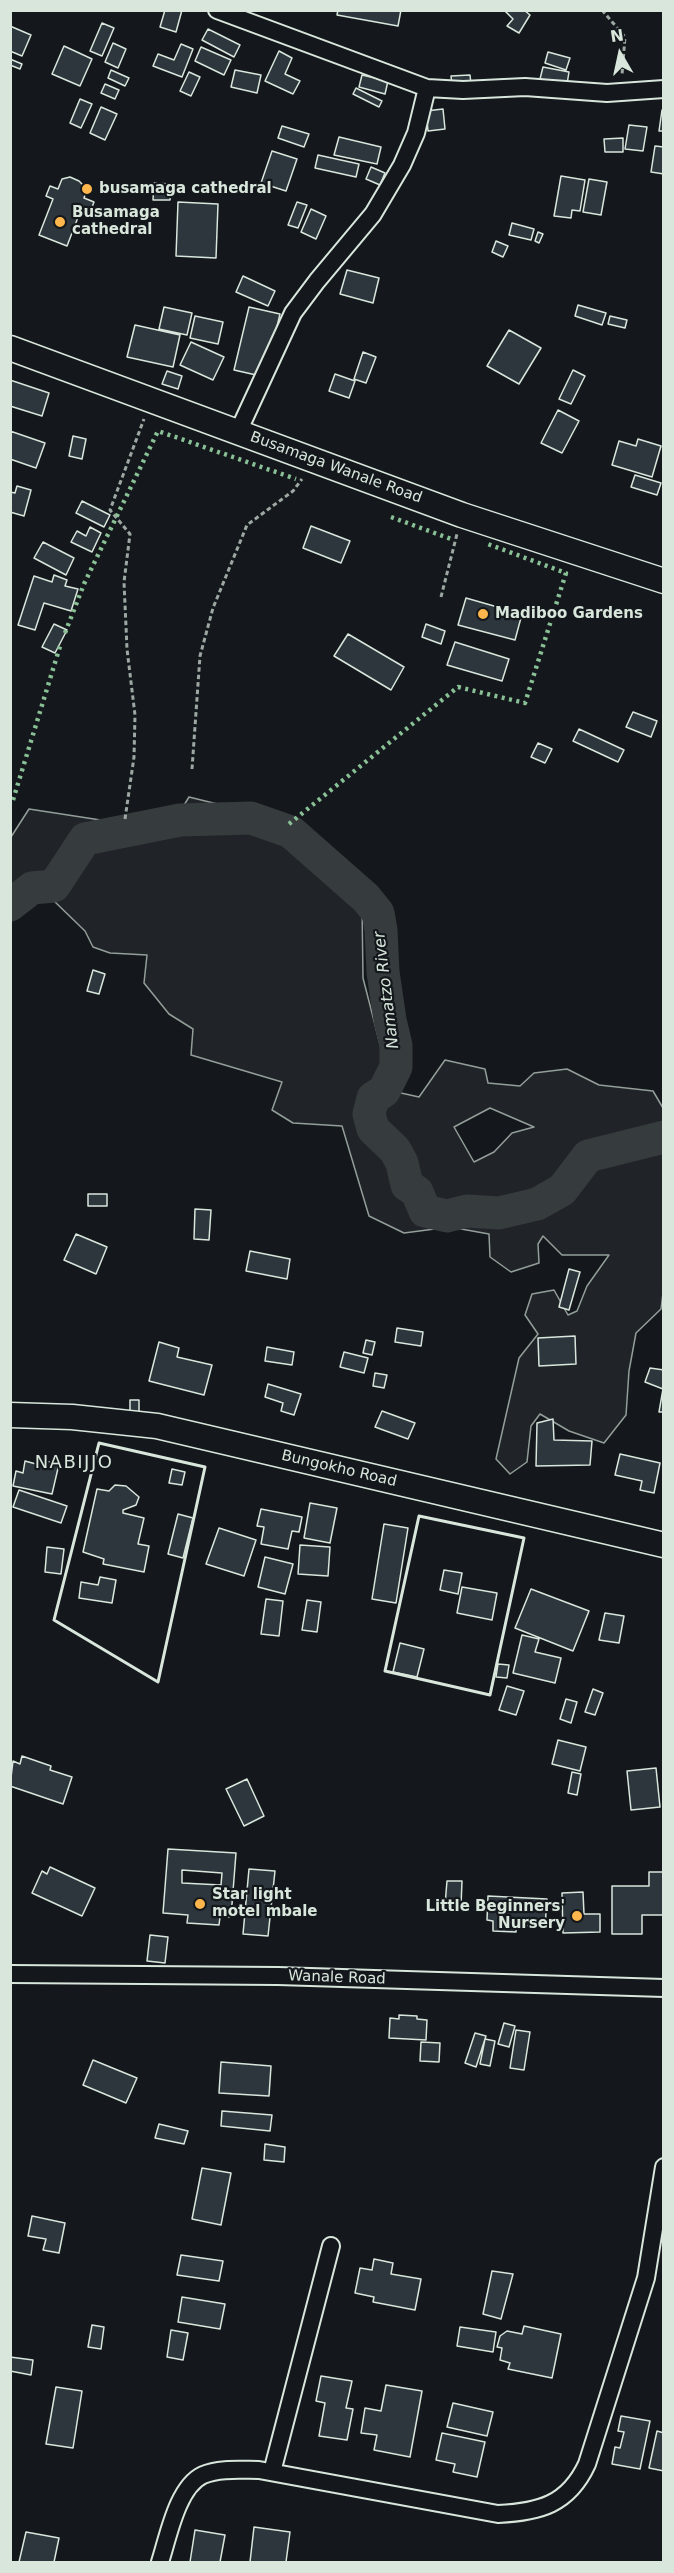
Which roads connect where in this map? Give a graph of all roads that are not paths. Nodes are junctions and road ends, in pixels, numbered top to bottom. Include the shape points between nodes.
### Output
1 (217, 10) edge
2 (427, 88) junction
3 (663, 89) edge
4 (10, 348) edge
5 (238, 432) junction
6 (663, 581) edge
7 (10, 1415) edge
8 (663, 1545) edge
9 (10, 1974) edge
10 (663, 1988) edge
11 (663, 2167) edge
12 (331, 2246) dead end
13 (272, 2472) junction
14 (160, 2562) edge

1 - 2 street
2 - 3 street via 525,87 621,92
2 - 5 street via 416,133 402,165 367,223 293,313
4 - 5 street, Busamaga Wanale Road
5 - 6 street, Busamaga Wanale Road via 462,515
7 - 8 street, Bungokho Road via 157,1426
9 - 10 street, Wanale Road via 279,1976
11 - 13 street via 646,2278 586,2464 572,2490 529,2513 498,2514
12 - 13 street
13 - 14 street via 229,2470 202,2476 194,2482 186,2489

